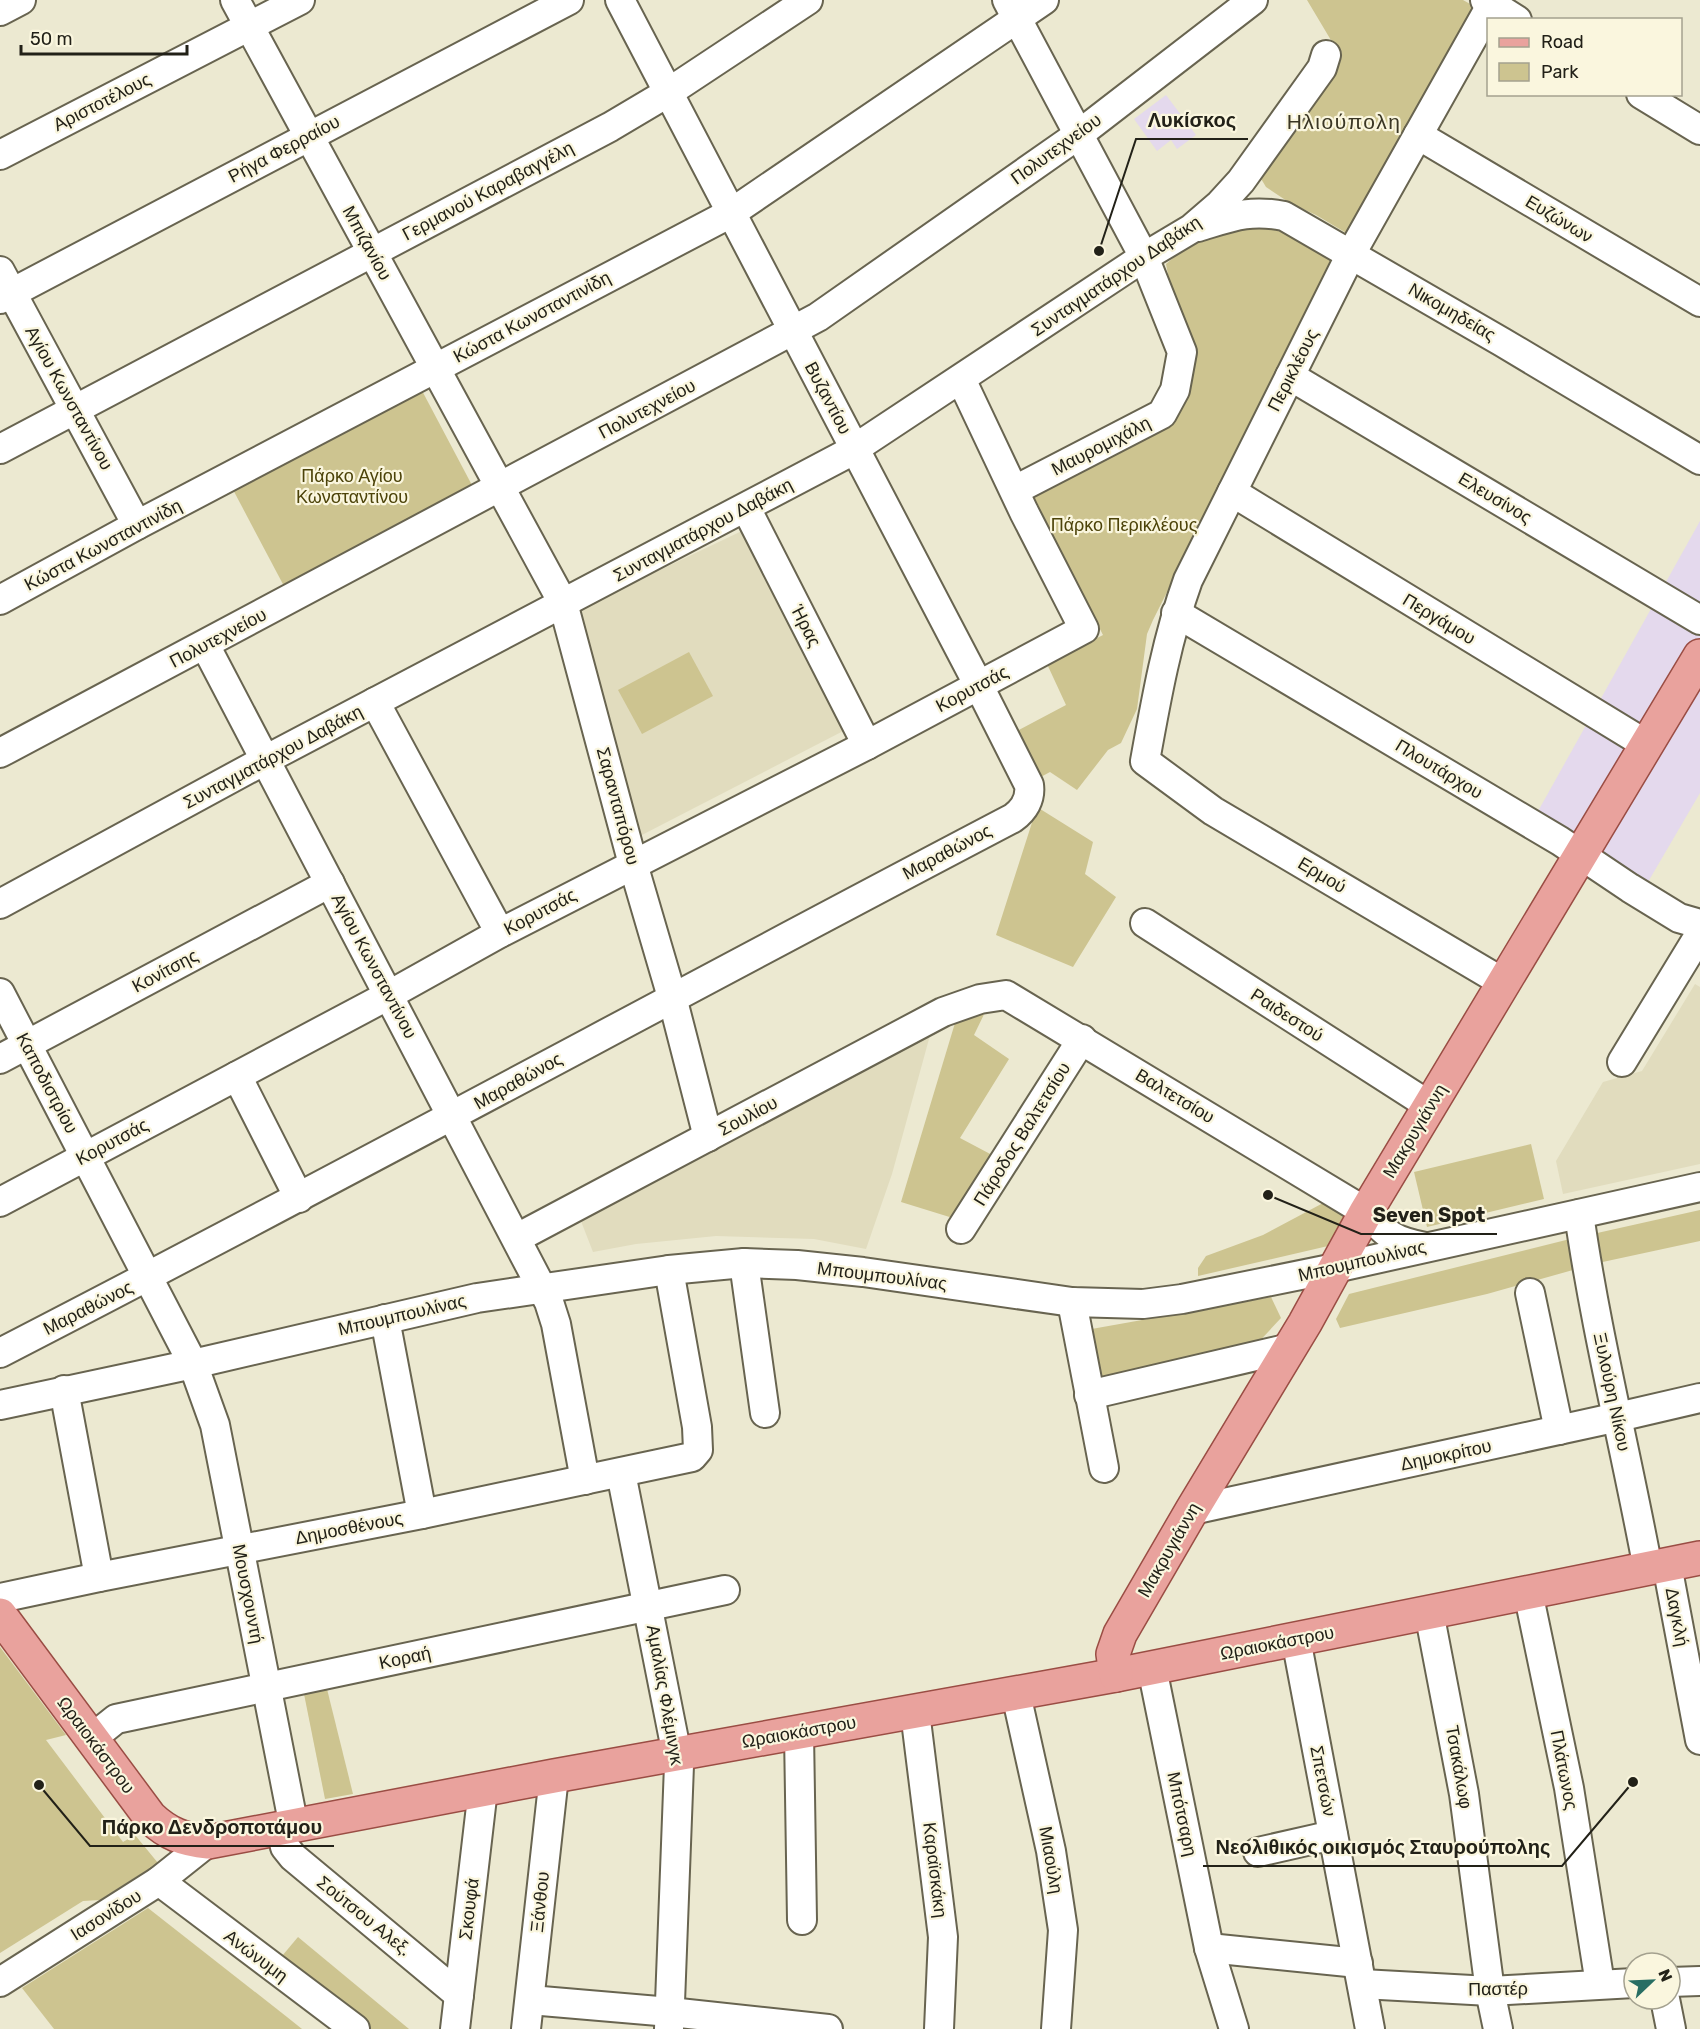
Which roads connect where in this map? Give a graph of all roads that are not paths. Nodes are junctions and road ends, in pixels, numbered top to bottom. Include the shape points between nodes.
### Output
1 (21, 0) edge
2 (235, 0) edge
3 (300, 0) edge
4 (569, 0) edge
5 (620, 0) edge
6 (808, 0) edge
7 (1044, 0) edge
8 (1253, 0) edge
9 (1490, 1) edge
10 (1012, 10) edge
11 (0, 11) edge
12 (1514, 18) edge
13 (249, 27) junction
14 (1326, 55) dead end
15 (669, 92) junction
16 (1644, 96) edge
17 (1700, 130) edge
18 (1078, 135) junction
19 (1418, 135) junction
20 (309, 136) junction
21 (0, 155) edge
22 (731, 213) junction
23 (1191, 229) junction
24 (372, 252) junction
25 (1351, 254) junction
26 (1144, 256) junction
27 (4, 288) edge
28 (1700, 302) edge
29 (793, 332) junction
30 (436, 368) junction
31 (1290, 376) junction
32 (961, 379) junction
33 (75, 409) junction
34 (0, 449) edge
35 (854, 449) junction
36 (1700, 460) edge
37 (501, 486) junction
38 (1015, 490) junction
39 (1232, 492) junction
40 (746, 508) junction
41 (137, 525) junction
42 (0, 600) edge
43 (563, 603) junction
44 (1176, 613) junction
45 (1700, 620) edge
46 (205, 645) junction
47 (1700, 656) edge
48 (979, 686) junction
49 (375, 702) junction
50 (867, 745) junction
51 (1647, 745) junction
52 (0, 753) edge
53 (265, 760) junction
54 (1145, 761) joint
55 (1028, 799) joint
56 (1581, 854) junction
57 (633, 864) junction
58 (330, 883) junction
59 (0, 904) edge
60 (1145, 923) dead end
61 (1700, 924) edge
62 (501, 933) junction
63 (1700, 934) edge
64 (1504, 982) junction
65 (0, 993) edge
66 (389, 995) junction
67 (672, 997) junction
68 (980, 999) joint
69 (1082, 1039) junction
70 (27, 1045) junction
71 (0, 1059) edge
72 (1622, 1062) dead end
73 (237, 1076) junction
74 (1430, 1106) junction
75 (453, 1116) junction
76 (708, 1137) junction
77 (85, 1157) junction
78 (1700, 1187) edge
79 (299, 1198) junction
80 (0, 1202) edge
81 (1366, 1212) junction
82 (1579, 1214) junction
83 (961, 1229) dead end
84 (517, 1238) junction
85 (1426, 1247) junction
86 (744, 1263) junction
87 (1335, 1268) junction
88 (669, 1269) junction
89 (148, 1277) junction
90 (542, 1287) junction
91 (1530, 1293) dead end
92 (1072, 1302) junction
93 (385, 1319) junction
94 (1290, 1348) junction
95 (0, 1353) edge
96 (193, 1364) junction
97 (64, 1390) junction
98 (1089, 1395) junction
99 (1700, 1398) edge
100 (0, 1405) edge
101 (0, 1413) edge
102 (765, 1413) dead end
103 (1618, 1417) junction
104 (1560, 1430) junction
105 (1104, 1468) dead end
106 (621, 1473) junction
107 (585, 1480) junction
108 (1192, 1510) junction
109 (422, 1514) junction
110 (239, 1550) junction
111 (1700, 1558) edge
112 (1658, 1567) junction
113 (99, 1577) junction
114 (725, 1590) dead end
115 (1528, 1592) junction
116 (0, 1598) edge
117 (648, 1606) junction
118 (1429, 1612) junction
119 (0, 1615) edge
120 (1296, 1639) junction
121 (1152, 1668) junction
122 (1116, 1675) junction
123 (267, 1687) junction
124 (1016, 1694) junction
125 (915, 1712) junction
126 (800, 1733) junction
127 (91, 1739) junction
128 (1700, 1740) edge
129 (677, 1753) junction
130 (554, 1776) junction
131 (483, 1789) junction
132 (288, 1828) junction
133 (1333, 1835) junction
134 (208, 1842) junction
135 (1258, 1852) dead end
136 (159, 1881) junction
137 (801, 1920) dead end
138 (1209, 1948) junction
139 (1360, 1973) junction
140 (1700, 1981) edge
141 (0, 1982) edge
142 (1682, 1982) edge
143 (1622, 1983) edge
144 (1600, 1984) junction
145 (1490, 1991) junction
146 (459, 1995) junction
147 (530, 2000) junction
148 (1667, 2011) edge
149 (669, 2020) edge
150 (355, 2029) edge
151 (455, 2029) edge
152 (526, 2029) edge
153 (828, 2029) edge
154 (939, 2029) edge
155 (1056, 2029) edge
156 (1234, 2029) edge
157 (1370, 2029) edge
158 (1498, 2029) edge
159 (1671, 2029) edge

1 - 11 street
2 - 13 street, Μπιζανίου
3 - 13 street, Αριστοτέλους
4 - 20 street, Ρήγα Φερραίου
5 - 15 street, Βυζαντίου
6 - 15 street, Γερμανού Καραβαγγέλη
7 - 10 street, Κώστα Κωνσταντινίδη
8 - 18 street, Πολυτεχνείου
9 - 12 street
9 - 19 street, Περικλέους
10 - 18 street, Μαυρομιχάλη
10 - 22 street, Κώστα Κωνσταντινίδη
13 - 20 street, Μπιζανίου
13 - 21 street, Αριστοτέλους
14 - 23 street, Συνταγματάρχου Δαβάκη via 1322,68 1241,181
15 - 22 street, Βυζαντίου
15 - 24 street, Γερμανού Καραβαγγέλη
16 - 17 street
18 - 26 street, Μαυρομιχάλη
18 - 29 street, Πολυτεχνείου
19 - 25 street, Περικλέους
19 - 28 street, Ευζώνων
20 - 24 street, Μπιζανίου
20 - 27 street, Ρήγα Φερραίου
22 - 29 street, Βυζαντίου
22 - 30 street, Κώστα Κωνσταντινίδη
23 - 25 street, Νικομηδείας via 1241,214 1263,212 1284,216
23 - 26 street, Συνταγματάρχου Δαβάκη
24 - 30 street, Μπιζανίου
24 - 33 street, Γερμανού Καραβαγγέλη
25 - 31 street, Περικλέους
25 - 36 street, Νικομηδείας
26 - 32 street, Συνταγματάρχου Δαβάκη
26 - 38 street, Μαυρομιχάλη via 1182,352 1174,390 1162,414
27 - 33 street, Αγίου Κωνσταντίνου
29 - 35 street, Βυζαντίου
29 - 37 street, Πολυτεχνείου
30 - 37 street, Μπιζανίου
30 - 41 street, Κώστα Κωνσταντινίδη
31 - 39 street, Περικλέους
31 - 45 street, Ελευσίνος
32 - 35 street, Συνταγματάρχου Δαβάκη
32 - 38 street
33 - 34 street, Γερμανού Καραβαγγέλη
33 - 41 street, Αγίου Κωνσταντίνου
35 - 40 street, Συνταγματάρχου Δαβάκη
35 - 48 street, Βυζαντίου
37 - 43 street, Σαρανταπόρου
37 - 46 street, Πολυτεχνείου
38 - 48 street, Κορυτσάς via 1084,629
39 - 44 street, Περικλέους
39 - 51 street, Περγάμου
40 - 43 street, Συνταγματάρχου Δαβάκη
40 - 50 street, Ήρας
41 - 42 street, Κώστα Κωνσταντινίδη
43 - 49 street, Συνταγματάρχου Δαβάκη
43 - 57 street, Σαρανταπόρου
44 - 54 street, Περικλέους
44 - 56 street, Πλουτάρχου
46 - 52 street, Πολυτεχνείου
46 - 53 street, Αγίου Κωνσταντίνου
47 - 51 main road, Μακρυγιάννη
48 - 50 street, Κορυτσάς
48 - 55 street, Βυζαντίου via 1029,785
49 - 53 street, Συνταγματάρχου Δαβάκη
49 - 62 street
50 - 57 street, Κορυτσάς
51 - 56 main road, Μακρυγιάννη
53 - 58 street, Αγίου Κωνσταντίνου
53 - 59 street, Συνταγματάρχου Δαβάκη
54 - 64 street, Ερμού via 1213,810
55 - 67 street, Μαραθώνος via 1013,818
56 - 61 street, Πλουτάρχου via 1670,913
56 - 64 main road, Μακρυγιάννη
57 - 62 street, Κορυτσάς
57 - 67 street, Σαρανταπόρου
58 - 66 street, Αγίου Κωνσταντίνου
58 - 70 street, Κονίτσης
60 - 74 street, Ραιδεστού
62 - 66 street, Κορυτσάς
63 - 72 street
64 - 74 main road, Μακρυγιάννη
65 - 70 street, Καποδιστρίου
66 - 73 street, Κορυτσάς
66 - 75 street, Αγίου Κωνσταντίνου
67 - 75 street, Μαραθώνος
67 - 76 street, Σαρανταπόρου
68 - 69 street, Βαλτετσίου via 1006,995
68 - 76 street, Σουλίου via 943,1012
69 - 81 street, Βαλτετσίου
69 - 83 street, Πάροδος Βαλτετσίου
70 - 71 street, Κονίτσης
70 - 77 street, Καποδιστρίου
73 - 77 street, Κορυτσάς
73 - 79 street
74 - 81 main road, Μακρυγιάννη
75 - 79 street, Μαραθώνος
75 - 84 street, Αγίου Κωνσταντίνου
76 - 84 street, Σουλίου
77 - 80 street, Κορυτσάς
77 - 89 street, Καποδιστρίου
78 - 82 street, Μπουμπουλίνας
79 - 89 street, Μαραθώνος
81 - 85 street, Βαλτετσίου via 1386,1234
81 - 87 main road, Μακρυγιάννη
82 - 85 street, Μπουμπουλίνας
82 - 103 street, Ξυλούρη Νίκου via 1588,1277
84 - 90 street, Αγίου Κωνσταντίνου
85 - 87 street, Μπουμπουλίνας
86 - 88 street, Μπουμπουλίνας
86 - 92 street, Μπουμπουλίνας via 863,1272
86 - 102 street
87 - 92 street, Μπουμπουλίνας via 1161,1302
87 - 94 main road, Μακρυγιάννη
88 - 90 street, Μπουμπουλίνας
88 - 106 street, Δημοσθένους via 697,1427 697,1454
89 - 95 street, Μαραθώνος
89 - 96 street, Καποδιστρίου
90 - 93 street, Μπουμπουλίνας
90 - 107 street via 556,1324
91 - 104 street
92 - 98 street
93 - 96 street, Μπουμπουλίνας
93 - 109 street
94 - 98 street
94 - 108 main road, Μακρυγιάννη
96 - 97 street, Μπουμπουλίνας
96 - 110 street, Μουσχουντή via 210,1404
97 - 100 street, Μπουμπουλίνας
97 - 101 street, Μπουμπουλίνας
97 - 113 street
98 - 105 street
99 - 103 street, Δημοκρίτου
103 - 104 street, Δημοκρίτου
103 - 112 street, Ξυλούρη Νίκου
104 - 108 street, Δημοκρίτου
106 - 107 street, Δημοσθένους
106 - 117 street, Αμαλίας Φλέμινγκ
107 - 109 street, Δημοσθένους
108 - 122 main road, Μακρυγιάννη via 1120,1634 1113,1654
109 - 110 street, Δημοσθένους
110 - 113 street, Δημοσθένους
110 - 123 street, Μουσχουντή
111 - 112 main road, Ωραιοκάστρου
112 - 115 main road, Ωραιοκάστρου
112 - 128 street, Δαγκλή
113 - 116 street, Δημοσθένους
114 - 117 street, Κοραή
115 - 118 main road, Ωραιοκάστρου
115 - 144 street, Πλάτωνος via 1569,1788
117 - 123 street, Κοραή
117 - 129 street, Αμαλίας Φλέμινγκ
118 - 120 main road, Ωραιοκάστρου
118 - 145 street, Τσακάλωφ via 1464,1794
119 - 127 main road, Ωραιοκάστρου
120 - 121 main road, Ωραιοκάστρου
120 - 133 street, Σπετσών
121 - 122 main road, Ωραιοκάστρου
121 - 138 street, Μπότσαρη
122 - 124 main road, Ωραιοκάστρου
123 - 127 street, Κοραή via 116,1719
123 - 132 street, Μουσχουντή
124 - 125 main road, Ωραιοκάστρου
124 - 155 street, Μιαούλη via 1051,1851 1063,1930
125 - 126 main road, Ωραιοκάστρου
125 - 154 street, Καραϊσκάκη via 943,1937
126 - 129 main road, Ωραιοκάστρου
126 - 137 street
127 - 134 main road, Ωραιοκάστρου via 150,1817 177,1837
129 - 130 main road, Ωραιοκάστρου
129 - 149 street, Αμαλίας Φλέμινγκ
130 - 131 main road, Ωραιοκάστρου
130 - 147 street, Ξάνθου
131 - 132 main road, Ωραιοκάστρου
131 - 146 street, Σκουφά
132 - 134 main road, Ωραιοκάστρου
132 - 146 street, Σούτσου Αλεξ. via 285,1847 293,1857
133 - 135 street
133 - 139 street, Σπετσών
134 - 136 street, Ιασονίδου
136 - 141 street, Ιασονίδου
136 - 150 street, Ανώνυμη
138 - 139 street, Παστέρ
138 - 156 street, Μπότσαρη
139 - 145 street, Παστέρ
139 - 157 street, Σπετσών
140 - 142 street
143 - 144 street, Παστέρ
144 - 145 street, Παστέρ
145 - 158 street, Τσακάλωφ
146 - 151 street, Σκουφά
147 - 149 street
147 - 152 street, Ξάνθου
148 - 159 street
149 - 153 street

